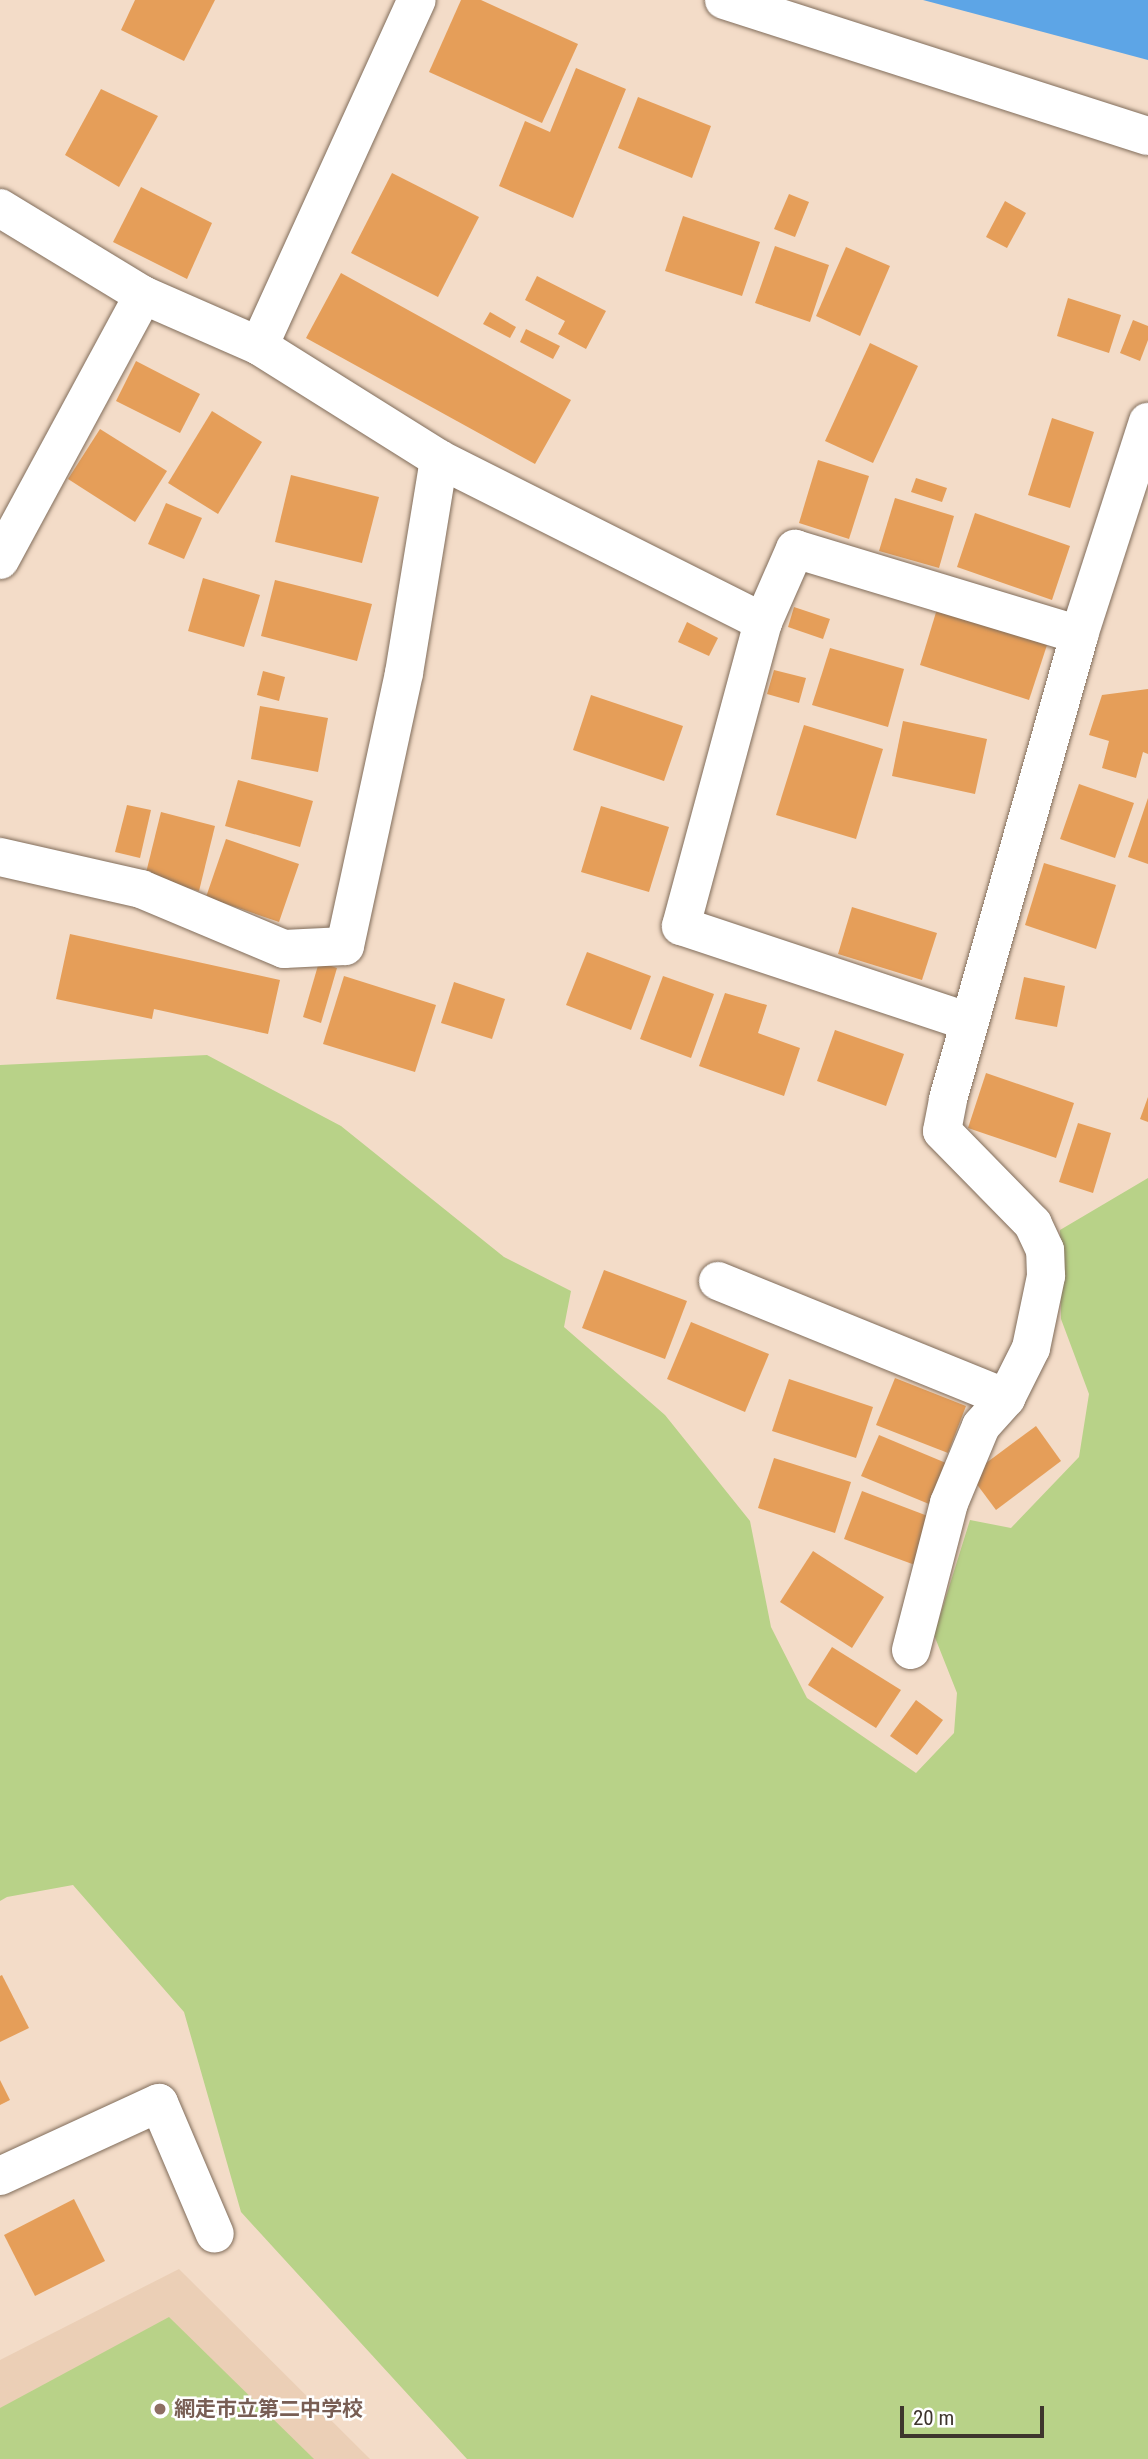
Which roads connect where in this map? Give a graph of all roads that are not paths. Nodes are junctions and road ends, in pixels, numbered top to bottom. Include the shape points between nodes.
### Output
1 (417, 0) edge
2 (724, 0) edge
3 (1148, 136) edge
4 (0, 208) edge
5 (143, 295) junction
6 (258, 346) junction
7 (1148, 422) edge
8 (439, 460) junction
9 (0, 560) edge
10 (763, 622) junction
11 (1079, 635) junction
12 (0, 857) edge
13 (970, 1022) junction
14 (718, 1280) dead end
15 (1006, 1398) junction
16 (911, 1650) dead end
17 (0, 2176) edge
18 (215, 2234) dead end

1 - 6 street
2 - 3 street
4 - 5 street
5 - 6 street
5 - 9 street
6 - 8 street
7 - 11 street
8 - 10 street
8 - 12 street via 404,673 345,946 284,949 141,890
10 - 11 street via 795,549
10 - 13 street via 681,926
11 - 13 street
13 - 15 street via 942,1131 1033,1224 1045,1250 1046,1276 1034,1335
14 - 15 street
15 - 16 street via 981,1426 949,1503
17 - 18 street via 159,2103

